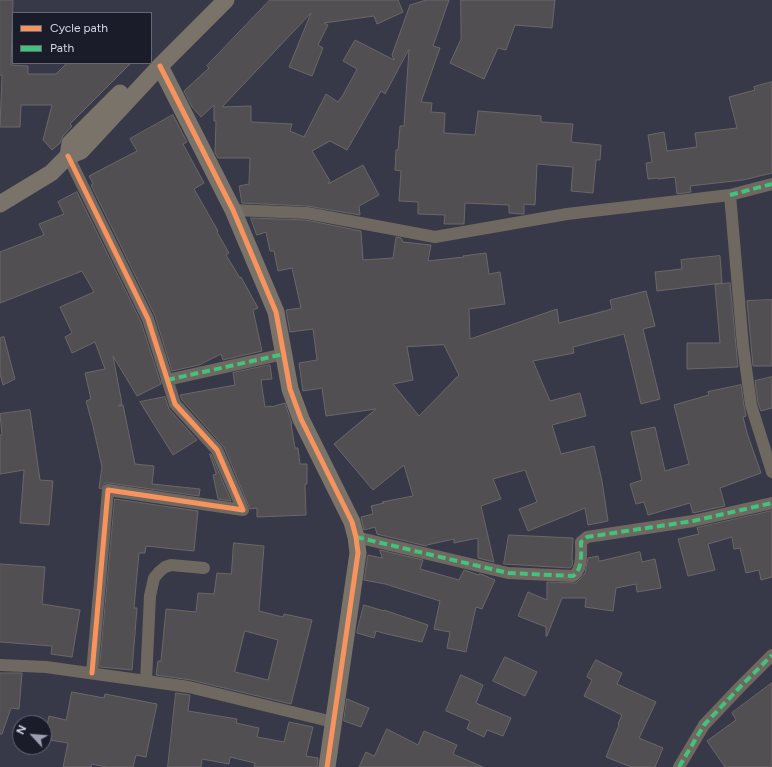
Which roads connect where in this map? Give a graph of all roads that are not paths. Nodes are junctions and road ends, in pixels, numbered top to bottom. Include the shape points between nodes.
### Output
1 (212, 0) edge
2 (226, 0) edge
3 (153, 64) edge
4 (68, 156) junction
5 (772, 184) edge
6 (730, 194) junction
7 (0, 204) edge
8 (234, 210) junction
9 (284, 354) junction
10 (167, 380) junction
11 (772, 472) edge
12 (772, 503) edge
13 (356, 538) junction
14 (204, 568) dead end
15 (772, 655) edge
16 (0, 665) edge
17 (92, 673) junction
18 (146, 681) junction
19 (333, 722) junction
20 (327, 767) edge
21 (679, 767) edge

1 - 3 street
2 - 3 street
3 - 4 street via 81,152
3 - 8 street
4 - 7 street via 51,173
4 - 10 street via 148,319
5 - 6 street
6 - 8 street via 567,214 435,236 307,213
6 - 11 street via 743,346 751,405
8 - 9 street via 276,312
9 - 10 street
9 - 13 street via 290,389 301,419 352,522
10 - 17 street via 175,404 217,450 243,510 108,490
12 - 13 street via 693,521 587,537 581,542 580,567 573,576 508,573
13 - 19 street via 358,553
14 - 18 street via 171,565 165,567 154,578 150,596
15 - 21 street via 704,725
16 - 17 street
17 - 18 street
18 - 19 street via 189,687
19 - 20 street

